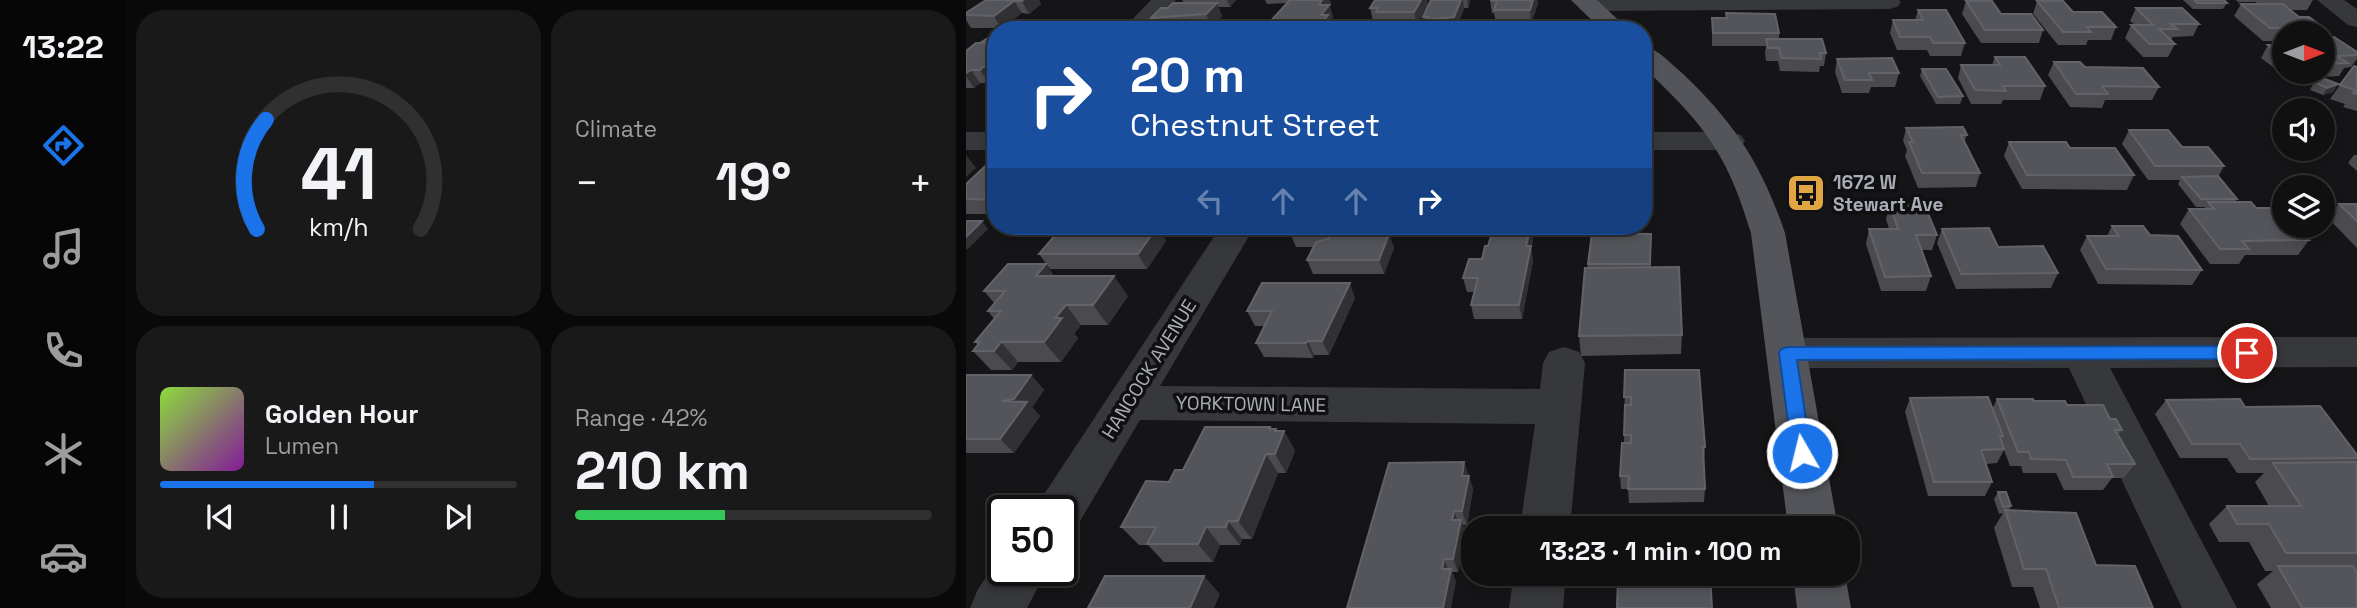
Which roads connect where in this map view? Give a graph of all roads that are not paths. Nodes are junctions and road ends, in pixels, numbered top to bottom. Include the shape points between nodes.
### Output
1 (1164, 0) edge
2 (2329, 0) edge
3 (1586, 2) edge
4 (1889, 2) dead end
5 (2357, 20) edge
6 (1143, 21) edge
7 (1607, 21) edge
8 (1652, 61) edge
9 (966, 141) edge
10 (987, 141) edge
11 (1652, 141) edge
12 (1730, 141) junction
13 (1232, 235) edge
14 (2357, 352) edge
15 (1787, 353) junction
16 (2082, 353) junction
17 (1564, 363) dead end
18 (1129, 403) junction
19 (1559, 407) junction
20 (1069, 495) edge
21 (1546, 516) edge
22 (1810, 516) edge
23 (1011, 586) edge
24 (1539, 586) edge
25 (1821, 586) edge
26 (998, 608) edge
27 (1536, 608) edge
28 (1824, 608) edge
29 (2210, 608) edge

1 - 6 street
2 - 5 street
3 - 4 street
3 - 7 main road
8 - 12 main road via 1717,122
9 - 10 street
11 - 12 street
12 - 15 main road via 1746,167 1768,233
13 - 18 street, HANCOCK AVENUE
14 - 16 street
15 - 16 street
15 - 22 main road
16 - 29 street
17 - 19 street
18 - 19 street, YORKTOWN LANE
18 - 20 street, HANCOCK AVENUE
19 - 21 street
23 - 26 street
24 - 27 street
25 - 28 main road

